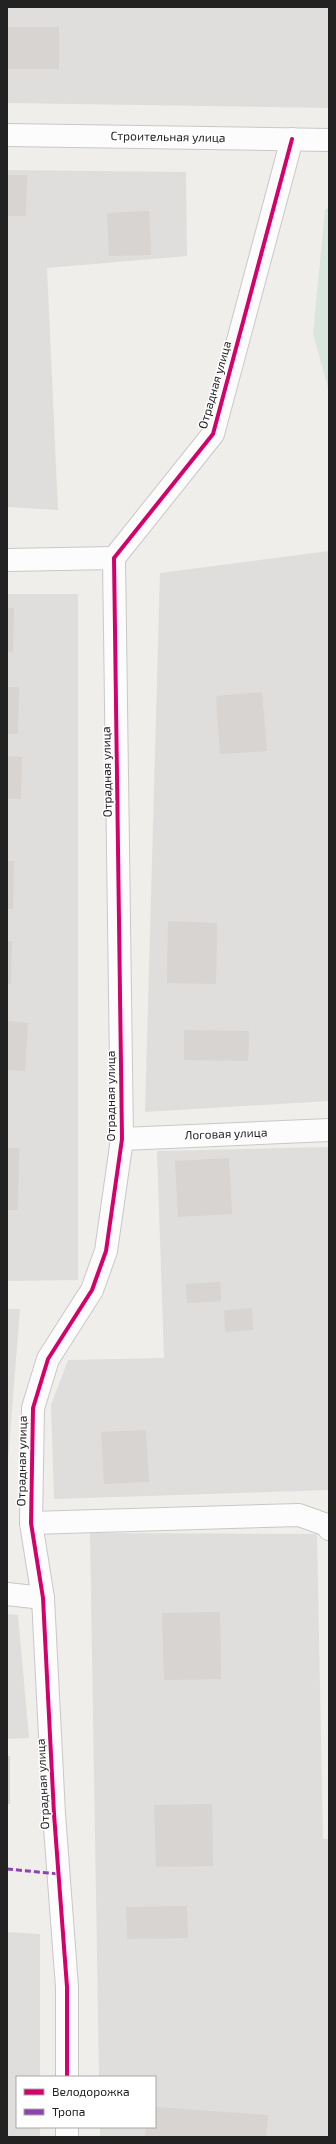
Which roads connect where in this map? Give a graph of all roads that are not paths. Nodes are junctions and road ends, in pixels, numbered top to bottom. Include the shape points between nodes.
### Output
1 (7, 135) edge
2 (292, 139) junction
3 (329, 140) edge
4 (114, 558) junction
5 (7, 560) edge
6 (329, 1130) edge
7 (122, 1139) junction
8 (31, 1523) junction
9 (329, 1529) edge
10 (7, 1594) edge
11 (43, 1598) junction
12 (67, 2076) edge

1 - 2 street, Строительная улица
2 - 3 street, Строительная улица
2 - 4 street, Отрадная улица via 213,434
4 - 5 street
4 - 7 street, Отрадная улица
6 - 7 street, Логовая улица
7 - 8 street, Отрадная улица via 106,1251 92,1290 48,1359 33,1408
8 - 9 street via 299,1515 327,1525
8 - 11 street, Отрадная улица
10 - 11 street
11 - 12 street, Отрадная улица via 54,1814 67,1987

